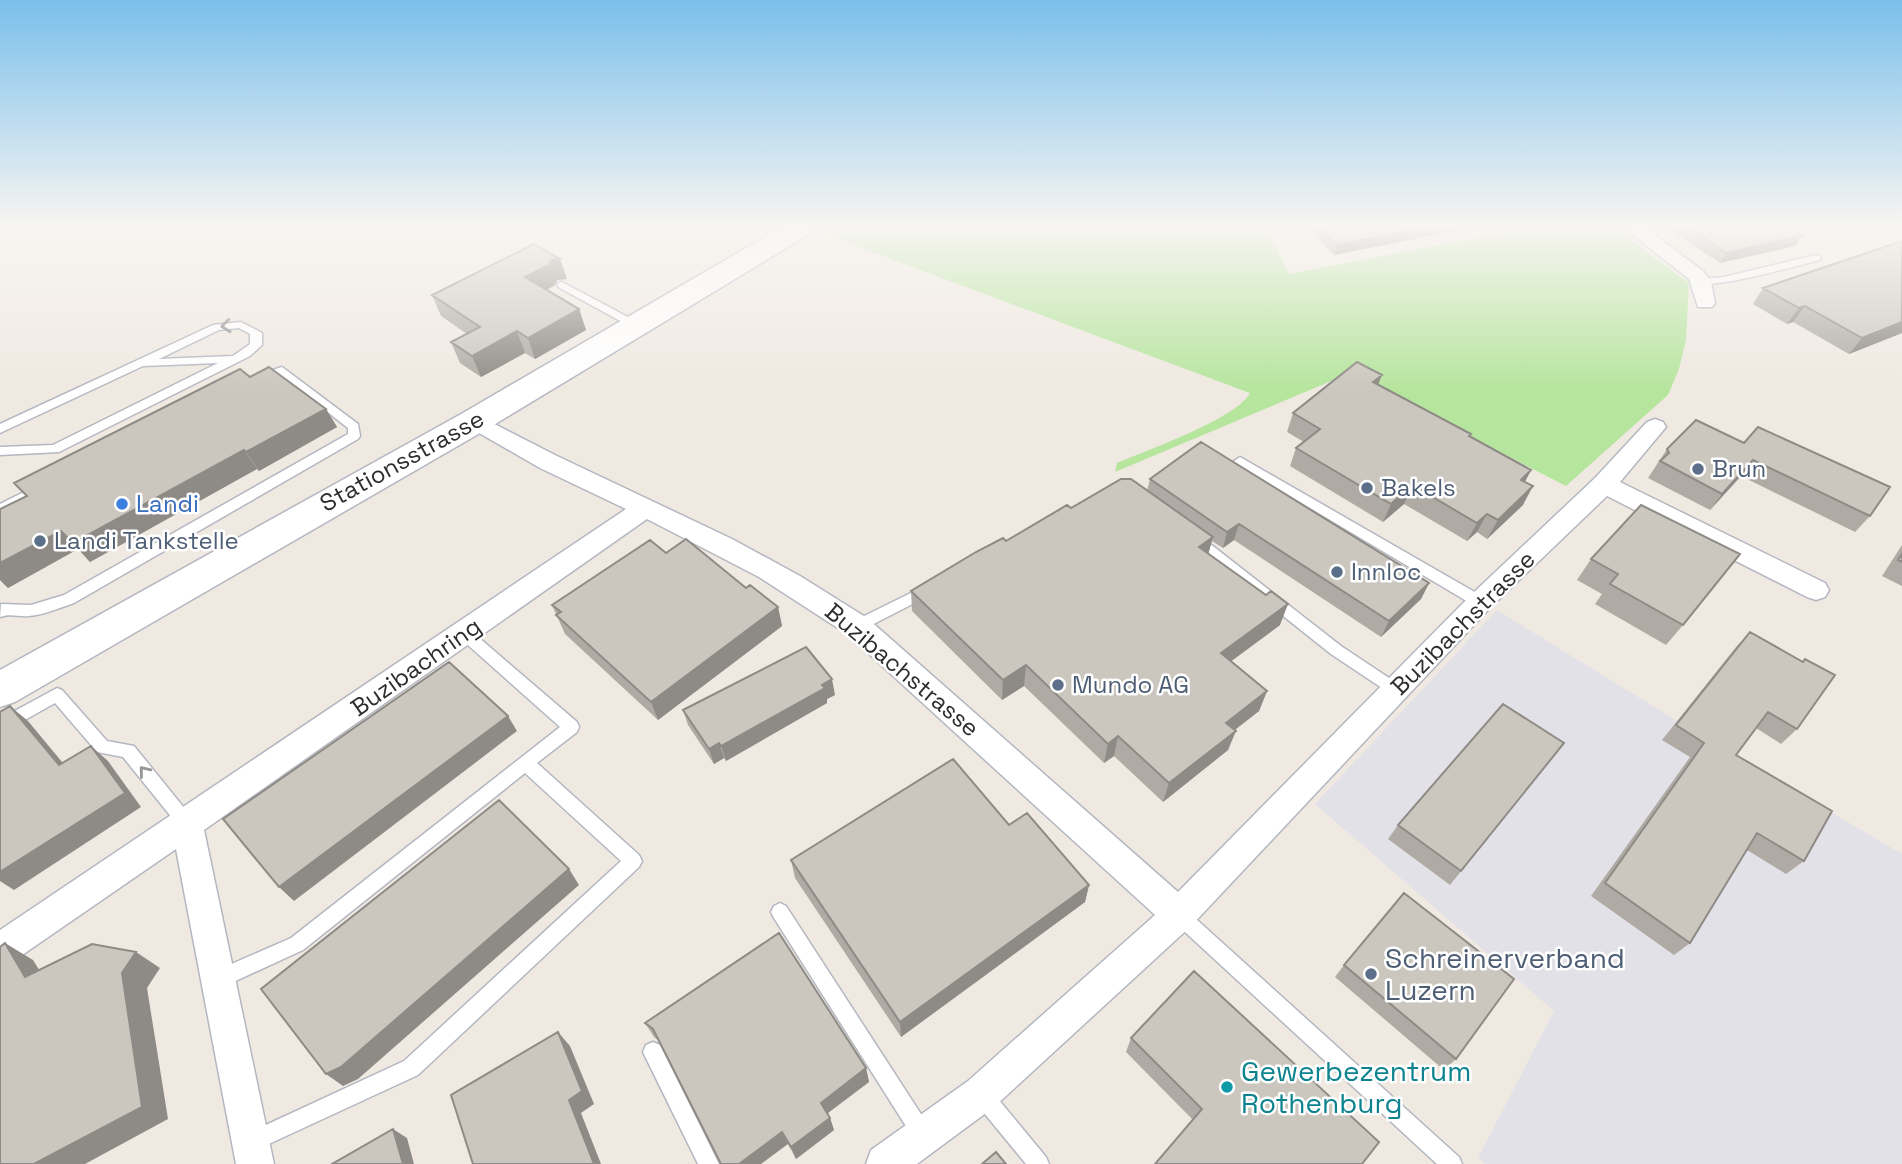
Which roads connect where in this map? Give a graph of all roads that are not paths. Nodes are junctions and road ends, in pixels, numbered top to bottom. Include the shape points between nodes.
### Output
1 (711, 281) edge
2 (1709, 281) edge
3 (1701, 282) joint
4 (562, 285) edge
5 (1705, 303) dead end
6 (637, 326) junction
7 (237, 359) junction
8 (138, 363) junction
9 (243, 384) edge
10 (475, 421) junction
11 (1655, 426) dead end
12 (0, 429) edge
13 (0, 451) edge
14 (1240, 461) dead end
15 (50, 482) edge
16 (1604, 484) junction
17 (645, 508) junction
18 (0, 510) edge
19 (1183, 531) edge
20 (944, 580) edge
21 (1816, 590) dead end
22 (1480, 602) junction
23 (2, 607) edge
24 (857, 626) junction
25 (465, 634) junction
26 (0, 690) edge
27 (1396, 690) junction
28 (0, 727) edge
29 (525, 763) junction
30 (187, 824) junction
31 (780, 912) dead end
32 (1179, 915) junction
33 (0, 950) edge
34 (218, 980) junction
35 (653, 1052) edge
36 (981, 1094) junction
37 (924, 1136) junction
38 (252, 1153) edge
39 (709, 1164) edge
40 (885, 1164) edge
41 (1039, 1164) edge
42 (1452, 1164) edge

1 - 6 main road, Stationsstrasse
2 - 3 lane
3 - 5 street
4 - 6 lane
6 - 10 main road, Stationsstrasse
7 - 8 lane
7 -> 8 lane via 256,345 258,338 249,327 229,324
7 - 13 lane via 55,449
8 - 12 lane
9 - 23 lane via 282,371 354,428 354,436 69,599 40,610 18,612
10 - 17 street, Buzibachstrasse via 537,458
10 - 26 main road, Stationsstrasse
11 - 16 street, Buzibachstrasse
14 - 22 lane
15 - 18 lane
16 - 21 street
16 - 22 street, Buzibachstrasse
17 - 24 street, Buzibachstrasse via 756,562
17 - 25 street, Buzibachring
19 - 27 lane
20 - 24 lane
22 - 27 street, Buzibachstrasse
24 - 32 street, Buzibachstrasse
25 - 29 lane via 571,727
25 - 30 street, Buzibachring
27 - 32 street, Buzibachstrasse
30 -> 28 lane via 128,751 103,747 57,694
29 - 34 lane via 297,944
29 - 38 lane via 633,861 411,1068
30 - 33 street, Buzibachring
30 - 34 street
31 - 37 lane
32 - 36 street, Buzibachstrasse
32 - 42 lane, Buzibachstrasse
34 - 38 street
35 - 39 lane
36 - 37 street, Buzibachstrasse
36 - 41 lane
37 - 40 street, Buzibachstrasse

